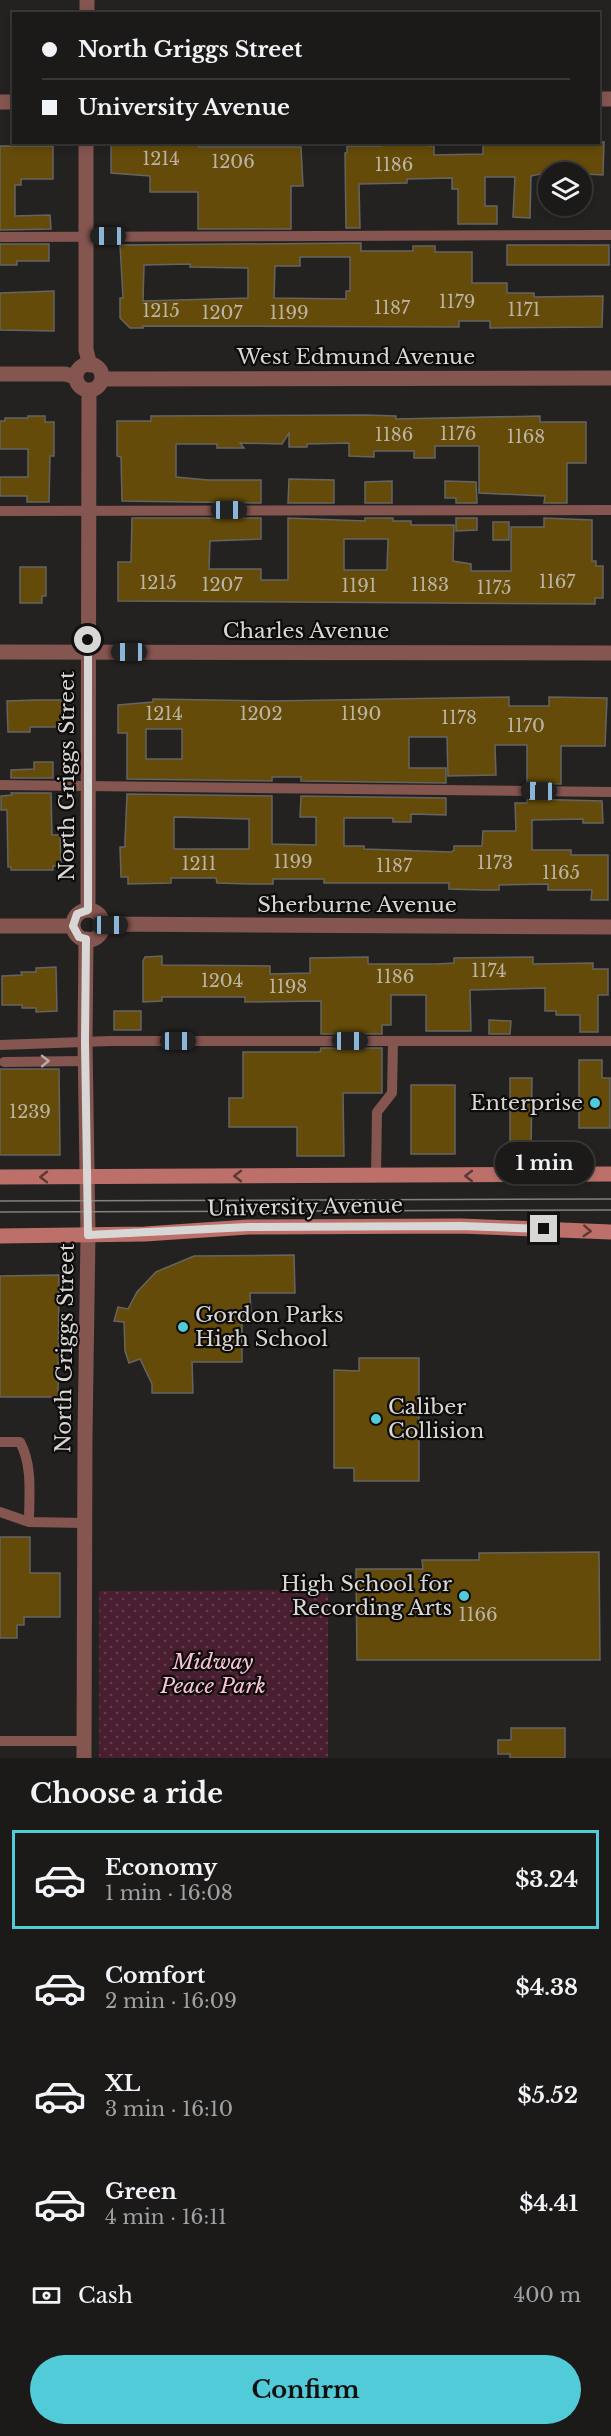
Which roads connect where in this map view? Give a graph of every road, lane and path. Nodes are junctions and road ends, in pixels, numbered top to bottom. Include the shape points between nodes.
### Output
1 (87, 144) edge
2 (611, 235) edge
3 (87, 236) junction
4 (0, 237) edge
5 (90, 364) junction
6 (0, 374) edge
7 (76, 377) junction
8 (102, 378) junction
9 (611, 378) edge
10 (89, 390) junction
11 (89, 510) junction
12 (611, 510) edge
13 (0, 511) edge
14 (0, 652) edge
15 (88, 653) junction
16 (611, 653) edge
17 (0, 785) edge
18 (88, 785) junction
19 (611, 792) edge
20 (88, 910) junction
21 (102, 924) junction
22 (0, 926) edge
23 (73, 926) junction
24 (611, 927) edge
25 (86, 939) junction
26 (393, 1041) junction
27 (611, 1041) edge
28 (85, 1042) junction
29 (0, 1045) edge
30 (85, 1061) junction
31 (4, 1062) dead end
32 (611, 1174) edge
33 (376, 1176) junction
34 (0, 1177) edge
35 (87, 1177) junction
36 (611, 1232) edge
37 (88, 1235) junction
38 (0, 1236) edge
39 (0, 1442) edge
40 (0, 1512) edge
41 (29, 1522) junction
42 (84, 1523) junction
43 (0, 1741) edge
44 (84, 1742) junction
45 (84, 1758) edge

1 - 3 street
2 - 3 lane
3 - 4 lane
3 - 5 street via 86,350
5 - 7 street via 82,367
5 - 8 street via 99,369
6 - 7 street
7 - 10 street via 81,388
8 - 9 street, West Edmund Avenue
8 - 10 street via 95,389
10 - 11 street, North Griggs Street
11 - 12 lane
11 - 13 lane
11 - 15 street, North Griggs Street
14 - 15 street, Charles Avenue
15 - 16 street, Charles Avenue
15 - 18 street, North Griggs Street
17 - 18 lane
18 - 19 lane
18 - 20 street, North Griggs Street
20 - 21 street via 98,914
20 - 23 street via 77,914
21 - 24 street, Sherburne Avenue
21 - 25 street via 99,934
22 - 23 street
23 - 25 street via 79,937
25 - 28 street, North Griggs Street
26 - 27 lane
26 - 28 lane
26 - 33 lane via 392,1093 377,1112
28 - 29 lane
28 - 30 street, North Griggs Street
31 -> 30 lane
30 - 35 street, North Griggs Street
32 -> 33 main road, University Avenue
33 -> 35 main road, University Avenue
35 -> 34 main road, University Avenue
35 - 37 street, North Griggs Street
37 -> 36 main road, University Avenue via 248,1227 438,1226
37 - 38 main road, University Avenue
37 - 42 street, North Griggs Street
39 - 41 lane via 20,1442 26,1452
40 - 41 lane
41 - 42 lane
42 - 44 street, North Griggs Street
43 - 44 lane
44 - 45 street, North Griggs Street

